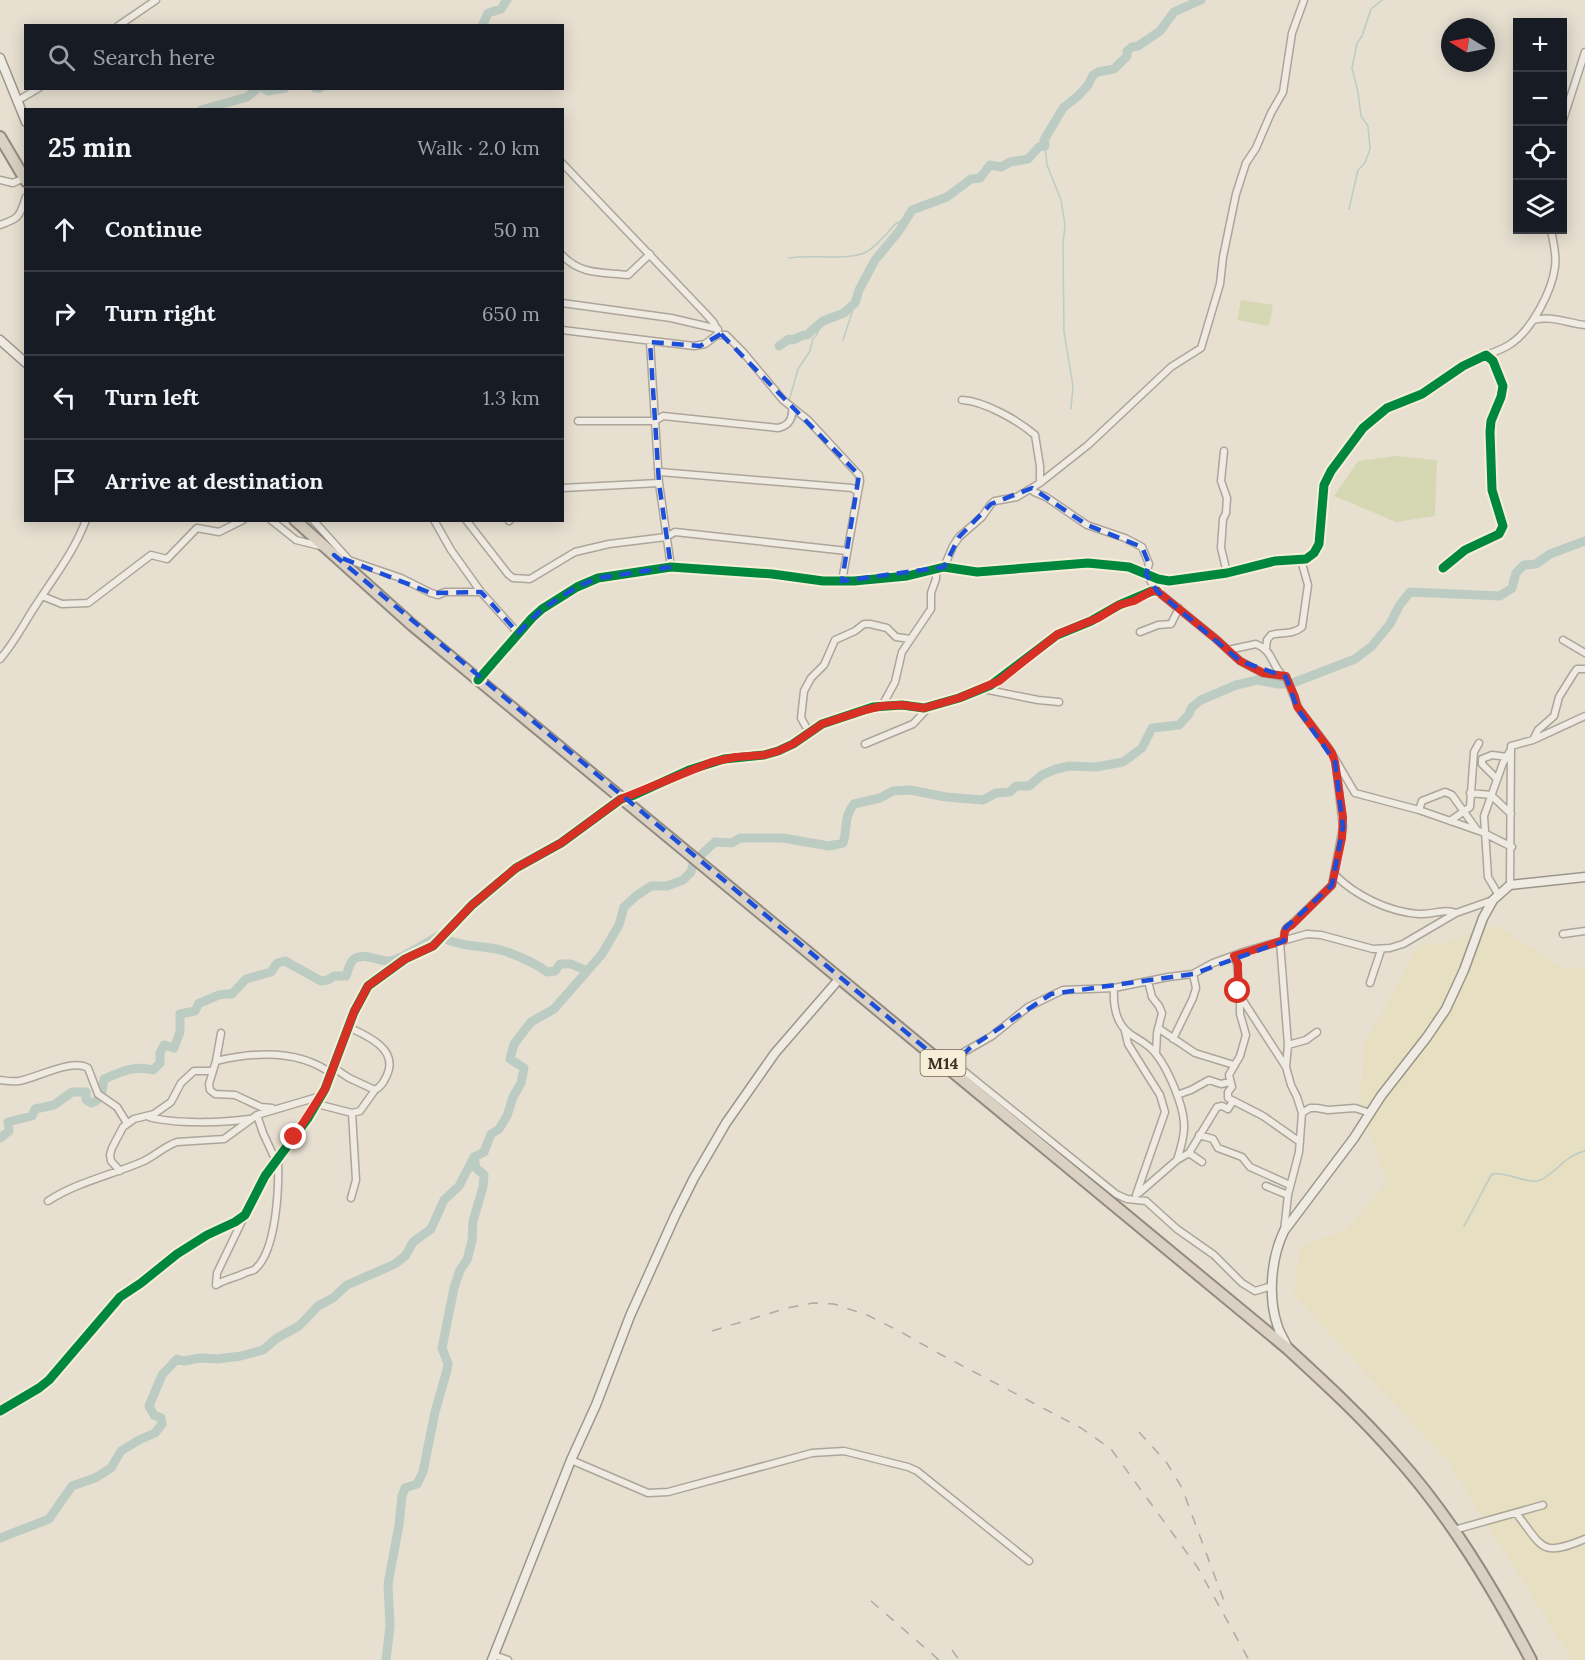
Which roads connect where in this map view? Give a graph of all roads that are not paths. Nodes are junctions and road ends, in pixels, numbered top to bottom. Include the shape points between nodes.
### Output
1 (156, 0) edge
2 (1304, 0) edge
3 (121, 24) edge
4 (1585, 52) edge
5 (0, 58) edge
6 (36, 90) edge
7 (17, 101) junction
8 (1567, 110) edge
9 (24, 117) edge
10 (0, 137) edge
11 (564, 165) edge
12 (24, 176) edge
13 (24, 178) edge
14 (0, 180) edge
15 (24, 213) edge
16 (0, 225) edge
17 (1552, 234) edge
18 (650, 254) junction
19 (564, 257) edge
20 (564, 303) edge
21 (1533, 320) junction
22 (1585, 325) edge
23 (564, 330) edge
24 (718, 332) junction
25 (0, 340) edge
26 (650, 342) junction
27 (1486, 355) junction
28 (24, 361) edge
29 (962, 400) dead end
30 (792, 408) junction
31 (578, 421) dead end
32 (655, 421) junction
33 (1224, 451) dead end
34 (660, 472) junction
35 (659, 483) junction
36 (1040, 483) junction
37 (564, 488) edge
38 (1032, 488) junction
39 (858, 492) junction
40 (85, 522) edge
41 (239, 522) edge
42 (274, 522) edge
43 (300, 522) edge
44 (315, 522) edge
45 (435, 522) edge
46 (468, 522) edge
47 (666, 537) junction
48 (324, 547) junction
49 (847, 551) junction
50 (334, 555) junction
51 (350, 561) junction
52 (1301, 561) junction
53 (671, 567) junction
54 (944, 567) junction
55 (1443, 568) dead end
56 (936, 569) junction
57 (1227, 573) junction
58 (1146, 574) junction
59 (842, 581) junction
60 (1157, 591) junction
61 (482, 592) junction
62 (42, 596) junction
63 (1179, 608) junction
64 (1140, 632) dead end
65 (518, 633) junction
66 (911, 639) junction
67 (1563, 640) dead end
68 (1266, 648) junction
69 (1228, 650) junction
70 (1585, 653) edge
71 (0, 659) edge
72 (1585, 669) edge
73 (1282, 675) junction
74 (478, 680) junction
75 (982, 689) junction
76 (1059, 702) dead end
77 (882, 706) junction
78 (929, 707) junction
79 (1585, 716) edge
80 (1585, 722) edge
81 (1570, 724) junction
82 (809, 732) junction
83 (1533, 740) junction
84 (1479, 743) dead end
85 (865, 744) dead end
86 (1508, 754) junction
87 (1335, 762) junction
88 (1481, 762) junction
89 (1473, 763) junction
90 (1511, 775) junction
91 (1498, 778) junction
92 (1470, 793) junction
93 (1491, 795) junction
94 (621, 799) junction
95 (1419, 810) junction
96 (1465, 812) junction
97 (1511, 814) junction
98 (1450, 822) junction
99 (1478, 830) junction
100 (1486, 834) junction
101 (1512, 847) junction
102 (1335, 875) junction
103 (1585, 877) edge
104 (1510, 885) junction
105 (1496, 897) junction
106 (1456, 913) junction
107 (1585, 931) edge
108 (1563, 934) dead end
109 (1282, 941) junction
110 (1381, 950) junction
111 (1234, 956) junction
112 (1193, 974) junction
113 (840, 978) junction
114 (1148, 981) junction
115 (1370, 983) dead end
116 (1114, 988) junction
117 (1240, 996) junction
118 (348, 1027) junction
119 (1158, 1028) junction
120 (1125, 1030) junction
121 (1317, 1032) dead end
122 (221, 1033) dead end
123 (1173, 1039) junction
124 (1288, 1045) junction
125 (1156, 1053) junction
126 (216, 1061) junction
127 (952, 1065) junction
128 (1234, 1065) junction
129 (1286, 1067) junction
130 (213, 1071) junction
131 (333, 1071) junction
132 (0, 1080) edge
133 (1230, 1082) junction
134 (375, 1090) junction
135 (1177, 1095) junction
136 (321, 1096) junction
137 (1233, 1101) junction
138 (316, 1104) junction
139 (276, 1109) junction
140 (352, 1113) junction
141 (1302, 1113) junction
142 (1370, 1113) junction
143 (257, 1115) junction
144 (149, 1117) junction
145 (250, 1119) junction
146 (127, 1123) junction
147 (1199, 1135) junction
148 (1300, 1142) junction
149 (1188, 1154) junction
150 (277, 1160) junction
151 (1177, 1160) junction
152 (1202, 1162) dead end
153 (120, 1171) junction
154 (1290, 1185) junction
155 (1266, 1186) dead end
156 (1136, 1195) junction
157 (1288, 1195) junction
158 (351, 1198) dead end
159 (1127, 1199) junction
160 (48, 1201) dead end
161 (1113, 1203) junction
162 (245, 1215) junction
163 (1284, 1231) junction
164 (1272, 1286) junction
165 (1288, 1349) junction
166 (0, 1411) edge
167 (571, 1460) junction
168 (1543, 1505) dead end
169 (1516, 1513) junction
170 (1453, 1531) junction
171 (1585, 1539) edge
172 (1029, 1561) dead end
173 (493, 1658) edge
174 (508, 1660) edge
175 (1531, 1660) edge

1 - 3 street
2 - 36 street via 1292,33 1283,92 1246,163 1236,194 1220,284 1201,348 1171,367 1088,445
4 - 8 street
5 - 7 street
6 - 7 street
7 - 9 street
10 - 12 highway
11 - 18 street
13 - 14 street via 13,183
15 - 16 street
17 - 21 street via 1556,265
18 - 19 street via 628,275 582,270
18 - 24 street
20 - 24 street via 671,318
21 - 22 street via 1546,317
21 - 27 street via 1512,343
23 - 26 street
24 - 26 street via 700,346
24 - 30 street via 743,352
25 - 28 street
26 - 32 street
27 - 52 street via 1422,394 1387,408 1363,428 1327,478 1322,493 1319,544 1314,554
27 - 55 street via 1493,361 1503,386 1490,432 1492,490 1503,526 1498,534 1465,550
29 - 36 street via 996,410 1035,435
30 - 32 street via 793,417 778,428 663,416
30 - 39 street via 859,475
31 - 32 street
32 - 34 street
33 - 57 street via 1221,482 1227,498 1221,548
34 - 35 street
34 - 39 street via 852,488
35 - 37 street
35 - 47 street
36 - 38 street
38 - 54 street via 1010,500 991,504 959,537
38 - 58 street via 1087,525 1142,547 1149,564
39 - 49 street
40 - 62 street via 70,555
41 - 62 street via 219,532 197,528 167,559 151,555 88,603 62,604
42 - 48 street via 296,540
43 - 48 highway, M14
44 - 51 street
45 - 61 street
46 - 47 street via 508,574 522,580 535,577 581,550
47 - 49 street via 675,532
47 - 53 street
48 - 50 highway, M14
49 - 59 street
50 - 51 street
50 - 74 highway, M14
51 - 61 street via 438,595
52 - 57 street via 1275,561
52 - 68 street via 1308,585 1302,627 1288,634 1271,635
53 - 59 street
53 - 65 street via 598,578 577,587 542,609
54 - 56 street
54 - 58 street via 977,572 1088,563 1129,567
56 - 59 street via 878,580
56 - 66 street via 931,609
57 - 58 street via 1169,581
58 - 60 street
60 - 63 street
60 - 75 street via 1058,634 999,681
61 - 65 street
62 - 71 street
63 - 64 street via 1171,624
63 - 69 street
65 - 74 street
66 - 77 street via 902,652 895,682
66 - 82 street via 896,637 888,628 864,624 835,640 824,665 804,691 801,718
67 - 70 street
68 - 69 street via 1256,644
68 - 73 street
69 - 73 street via 1254,669
72 - 83 street via 1576,669 1559,697 1554,716
73 - 87 street via 1286,676 1299,709
74 - 94 highway, M14
75 - 76 street
75 - 78 street
77 - 78 street
77 - 82 street via 830,721
78 - 85 street via 913,724
79 - 81 street
80 - 81 street
81 - 83 street
82 - 94 street via 778,751 712,762
83 - 86 street via 1512,745
84 - 89 street
86 - 88 street via 1484,756
86 - 90 street
86 - 91 street
87 - 95 street via 1355,793
87 - 102 street via 1343,827
88 - 89 street
88 - 91 street
89 - 92 street
90 - 91 street
90 - 97 street
91 - 93 street
92 - 93 street
92 - 96 street via 1470,807
93 - 97 street
93 - 100 street via 1484,816
94 - 113 highway, M14
94 - 118 street via 561,843 516,868 472,905 433,946 375,980 361,996
95 - 96 street via 1422,801 1445,792
95 - 98 street
96 - 98 street
96 - 99 street
97 - 101 street
98 - 99 street
99 - 100 street
100 - 101 street
100 - 105 street via 1488,878
101 - 104 street
102 - 106 street via 1390,908 1421,914 1444,910
102 - 109 street via 1329,890 1287,927
103 - 104 street
104 - 105 street
105 - 106 street
105 - 142 street via 1483,918 1446,1009
106 - 110 street via 1403,944
107 - 108 street
109 - 110 street via 1321,934
109 - 111 street
109 - 124 street
110 - 115 street
111 - 112 street
111 - 117 street
112 - 114 street
112 - 123 street via 1193,998
113 - 127 highway, M14
113 - 167 street via 775,1053 726,1123 694,1178 648,1275
114 - 116 street
114 - 119 street via 1162,1013
116 - 120 street via 1114,1011
116 - 127 street via 1064,990 1044,997 964,1052
117 - 128 street via 1246,1035
117 - 129 street
118 - 131 street
118 - 134 street via 367,1035 385,1051 389,1070
119 - 123 street
119 - 125 street
120 - 125 street
120 - 156 street via 1128,1044 1160,1095 1165,1112
121 - 124 street
122 - 126 street
123 - 128 street via 1195,1053
124 - 129 street
125 - 135 street
126 - 130 street
126 - 131 street via 257,1053 283,1055
127 - 159 street
127 - 161 highway, M14
128 - 133 street via 1228,1075
129 - 141 street
130 - 139 street via 209,1084 215,1094 235,1095
130 - 144 street via 195,1071 187,1076 171,1102
131 - 134 street
131 - 136 street
132 - 146 street via 16,1081 70,1066 85,1066 98,1094 117,1107
133 - 135 street via 1209,1080
133 - 137 street via 1228,1098
134 - 140 street via 360,1111
135 - 151 street via 1184,1122
136 - 138 street
136 - 139 street
137 - 147 street via 1228,1109 1216,1107
137 - 148 street
138 - 140 street
138 - 150 street
139 - 143 street
140 - 158 street via 356,1180
141 - 142 street via 1310,1108 1355,1108
141 - 148 street
142 - 163 street
143 - 145 street
143 - 150 street
144 - 145 street via 185,1122
144 - 146 street
145 - 153 street via 224,1139 177,1142
146 - 153 street via 110,1155
147 - 149 street
147 - 154 street via 1242,1157 1250,1167
148 - 154 street
149 - 151 street
149 - 152 street
150 - 162 street
150 - 162 street via 278,1193 267,1252 254,1270 216,1285 217,1273
151 - 156 street
153 - 160 street via 79,1184
154 - 157 street
155 - 157 street
156 - 159 street
157 - 163 street
159 - 161 street
159 - 164 street via 1146,1201 1255,1291
161 - 165 highway, M14
162 - 166 street via 207,1234 120,1297 49,1380
163 - 164 street via 1275,1257
164 - 165 street via 1277,1324
165 - 170 highway, M14 via 1390,1449
167 - 172 street via 656,1493 812,1453 844,1451 917,1471
167 - 173 street
168 - 169 street
169 - 170 street
169 - 171 street via 1540,1545 1552,1550
170 - 175 highway, M14 via 1486,1578
173 - 174 street

